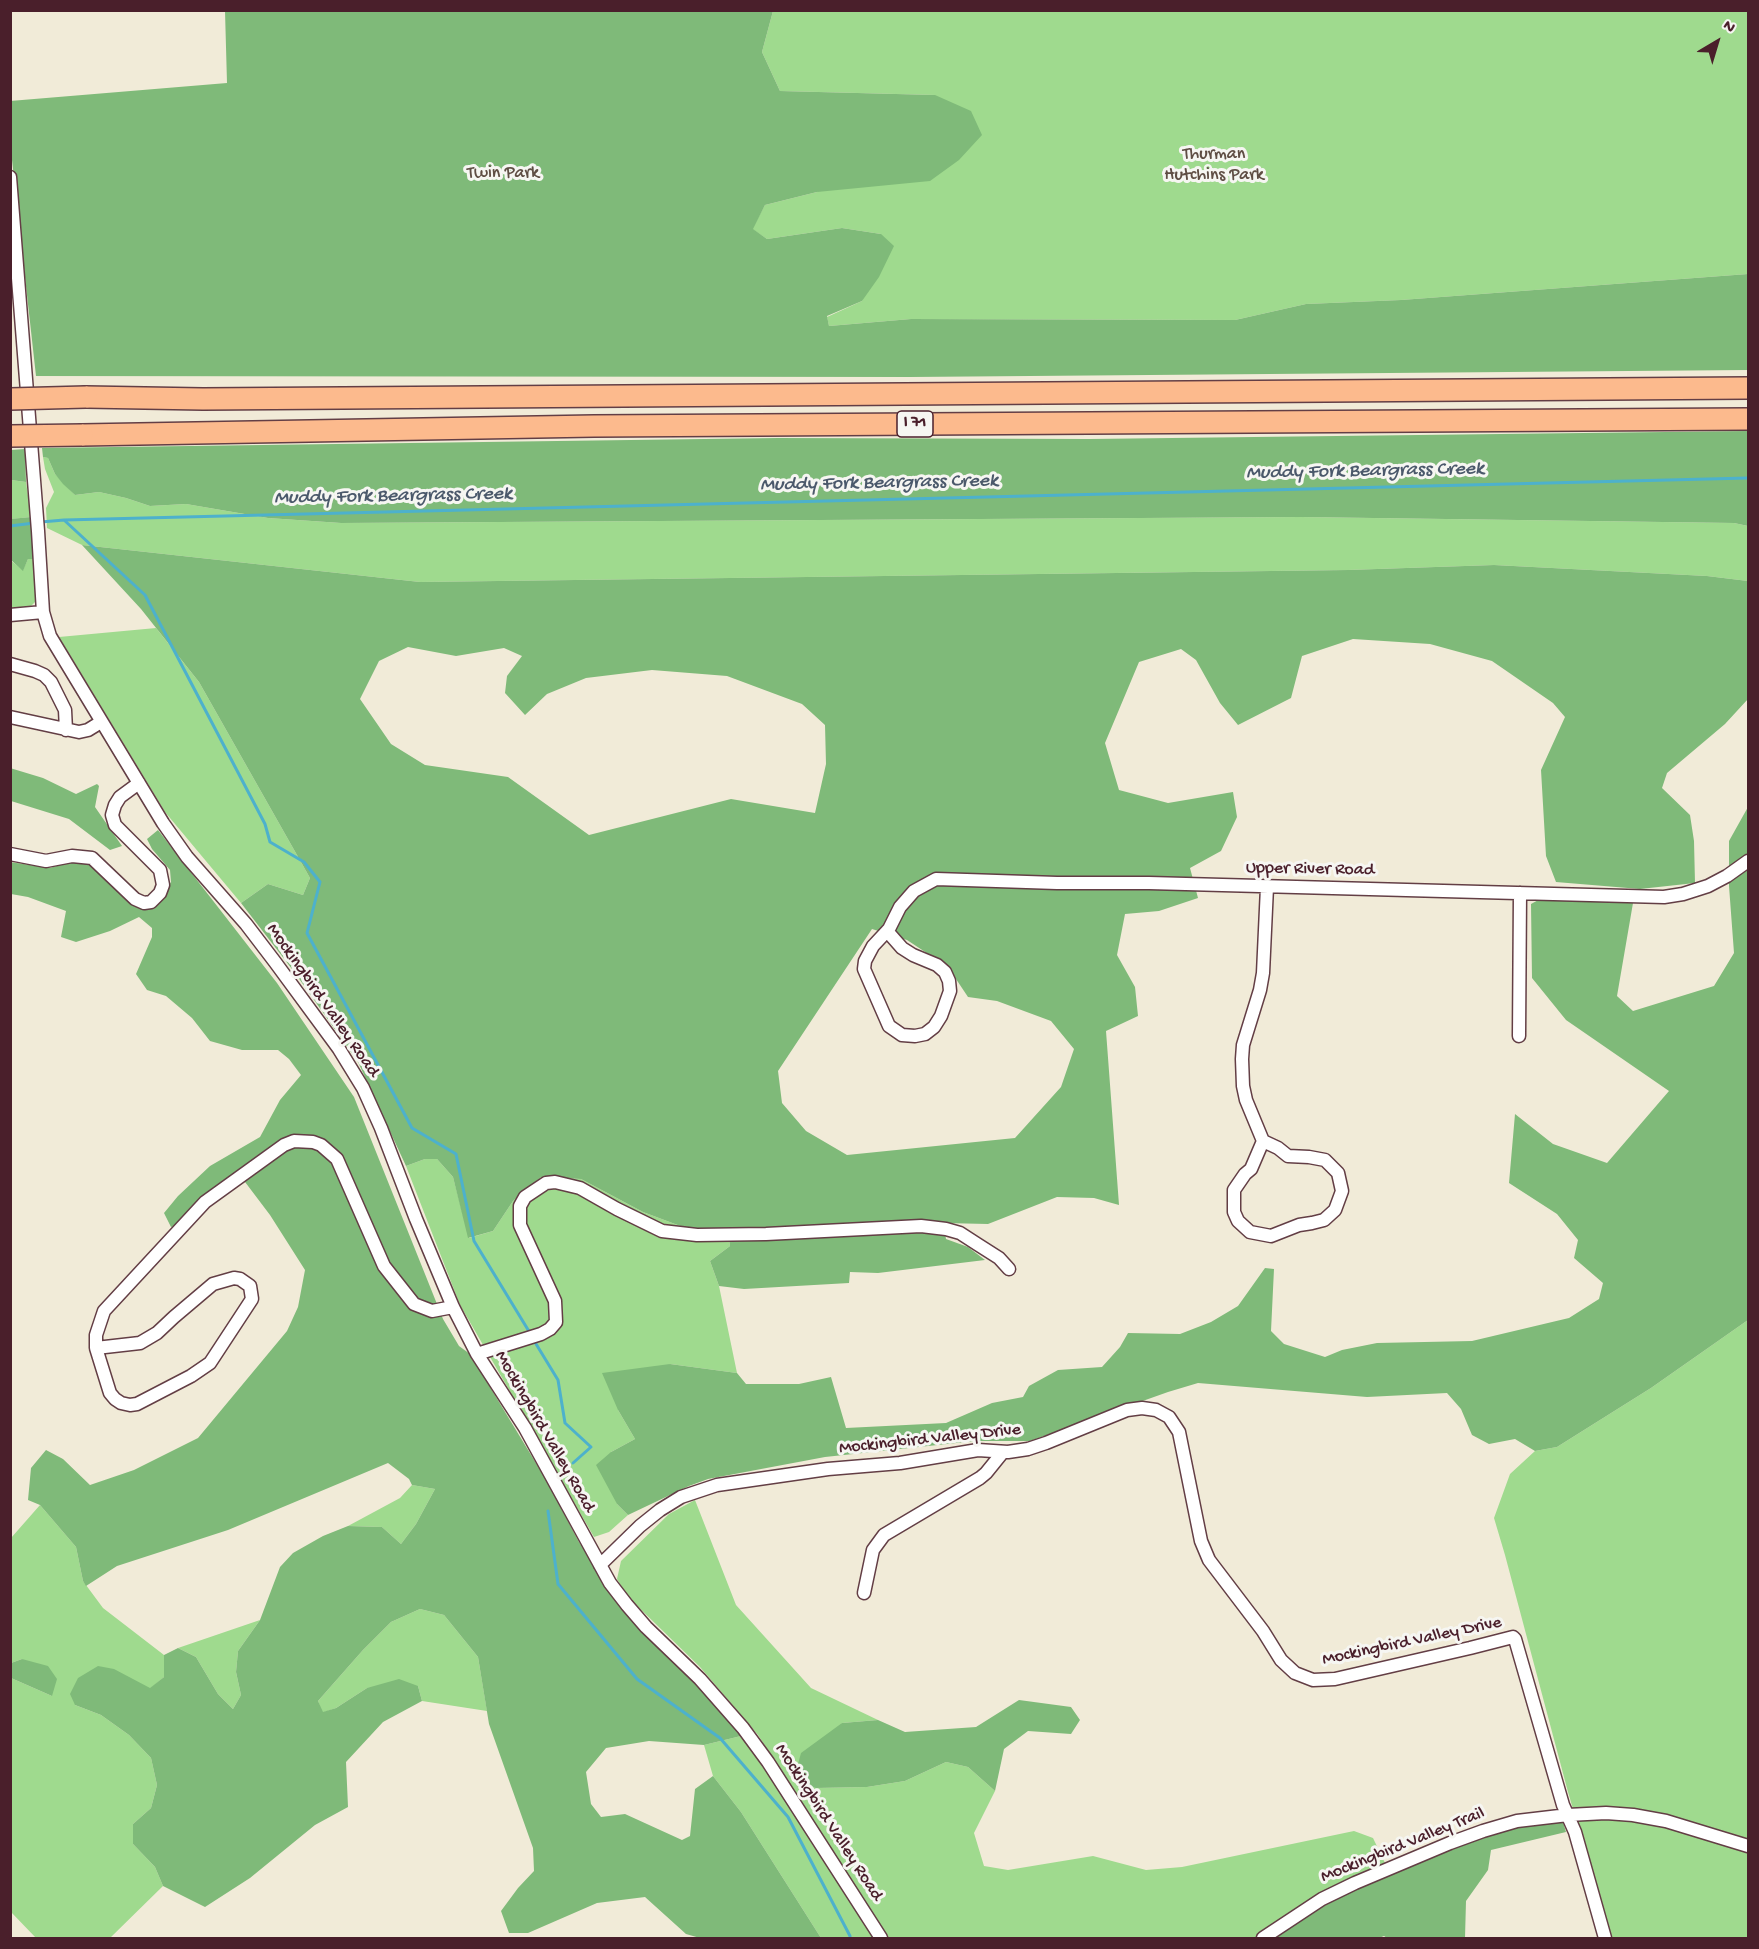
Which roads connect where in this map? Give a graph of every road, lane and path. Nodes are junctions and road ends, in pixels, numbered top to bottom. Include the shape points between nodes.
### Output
1 (10, 177) edge
2 (1749, 388) edge
3 (10, 399) edge
4 (1749, 419) edge
5 (10, 436) edge
6 (43, 612) junction
7 (10, 615) edge
8 (10, 664) edge
9 (10, 717) edge
10 (101, 722) junction
11 (66, 730) junction
12 (139, 783) junction
13 (10, 854) edge
14 (1749, 861) edge
15 (1267, 887) junction
16 (1520, 893) junction
17 (887, 931) junction
18 (1519, 1036) dead end
19 (1263, 1140) junction
20 (1009, 1269) dead end
21 (453, 1307) junction
22 (96, 1348) junction
23 (477, 1354) junction
24 (1003, 1452) junction
25 (600, 1565) junction
26 (864, 1593) dead end
27 (1568, 1815) junction
28 (1749, 1846) edge
29 (881, 1938) edge
30 (1263, 1938) edge
31 (1605, 1938) edge

1 - 6 street, Mockingbird Valley Road
2 - 3 highway, I 71, bridge
4 - 5 highway, I 71, bridge via 594,426
6 - 7 street
6 - 10 street, Mockingbird Valley Road via 50,636
8 - 11 street via 45,675 51,682 65,710
9 - 11 street
10 - 11 street via 88,730
10 - 12 street, Mockingbird Valley Road
12 - 13 street via 120,797 112,815 115,825 160,870 163,885 151,902 135,899 92,858 72,856 46,861
12 - 21 street, Mockingbird Valley Road via 187,857 275,962 363,1088
14 - 16 street, Upper River Road via 1708,886 1683,894 1637,897
15 - 16 street, Upper River Road
15 - 17 street, Upper River Road via 936,879 914,891
15 - 19 street via 1263,973 1242,1059 1246,1100
16 - 18 street
17 - 17 street, Upper River Road via 873,946 864,969 890,1026 902,1035 925,1034 941,1016 950,991 949,981 937,965 902,948
19 - 19 street via 1251,1169 1234,1190 1234,1212 1244,1227 1271,1236 1324,1220 1335,1210 1342,1191 1338,1173 1325,1160 1288,1156
20 - 23 street via 960,1233 946,1229 921,1226 697,1235 662,1231 580,1188 546,1183 525,1197 519,1225 555,1302 556,1322 534,1336
21 - 22 street via 432,1311 414,1304 384,1266 337,1159 321,1145 294,1142 284,1145 205,1202 104,1311
21 - 23 street, Mockingbird Valley Road
22 - 22 street via 110,1393 121,1403 137,1404 210,1363 251,1302 250,1286 234,1278 213,1284 140,1343
23 - 25 street, Mockingbird Valley Road via 525,1428
24 - 25 street, Mockingbird Valley Drive via 978,1450 717,1485 681,1497 660,1510
24 - 26 street via 980,1478 892,1529 877,1542
24 - 27 street, Mockingbird Valley Drive via 1046,1443 1127,1410 1156,1410 1169,1417 1179,1432 1201,1541 1209,1560 1286,1665 1306,1679 1335,1679 1513,1636
25 - 29 street, Mockingbird Valley Road via 646,1627 743,1728
27 - 28 street, Mockingbird Valley Trail via 1644,1817
27 - 30 street, Mockingbird Valley Trail via 1517,1821 1450,1843 1322,1899
27 - 31 street, Mockingbird Valley Drive

